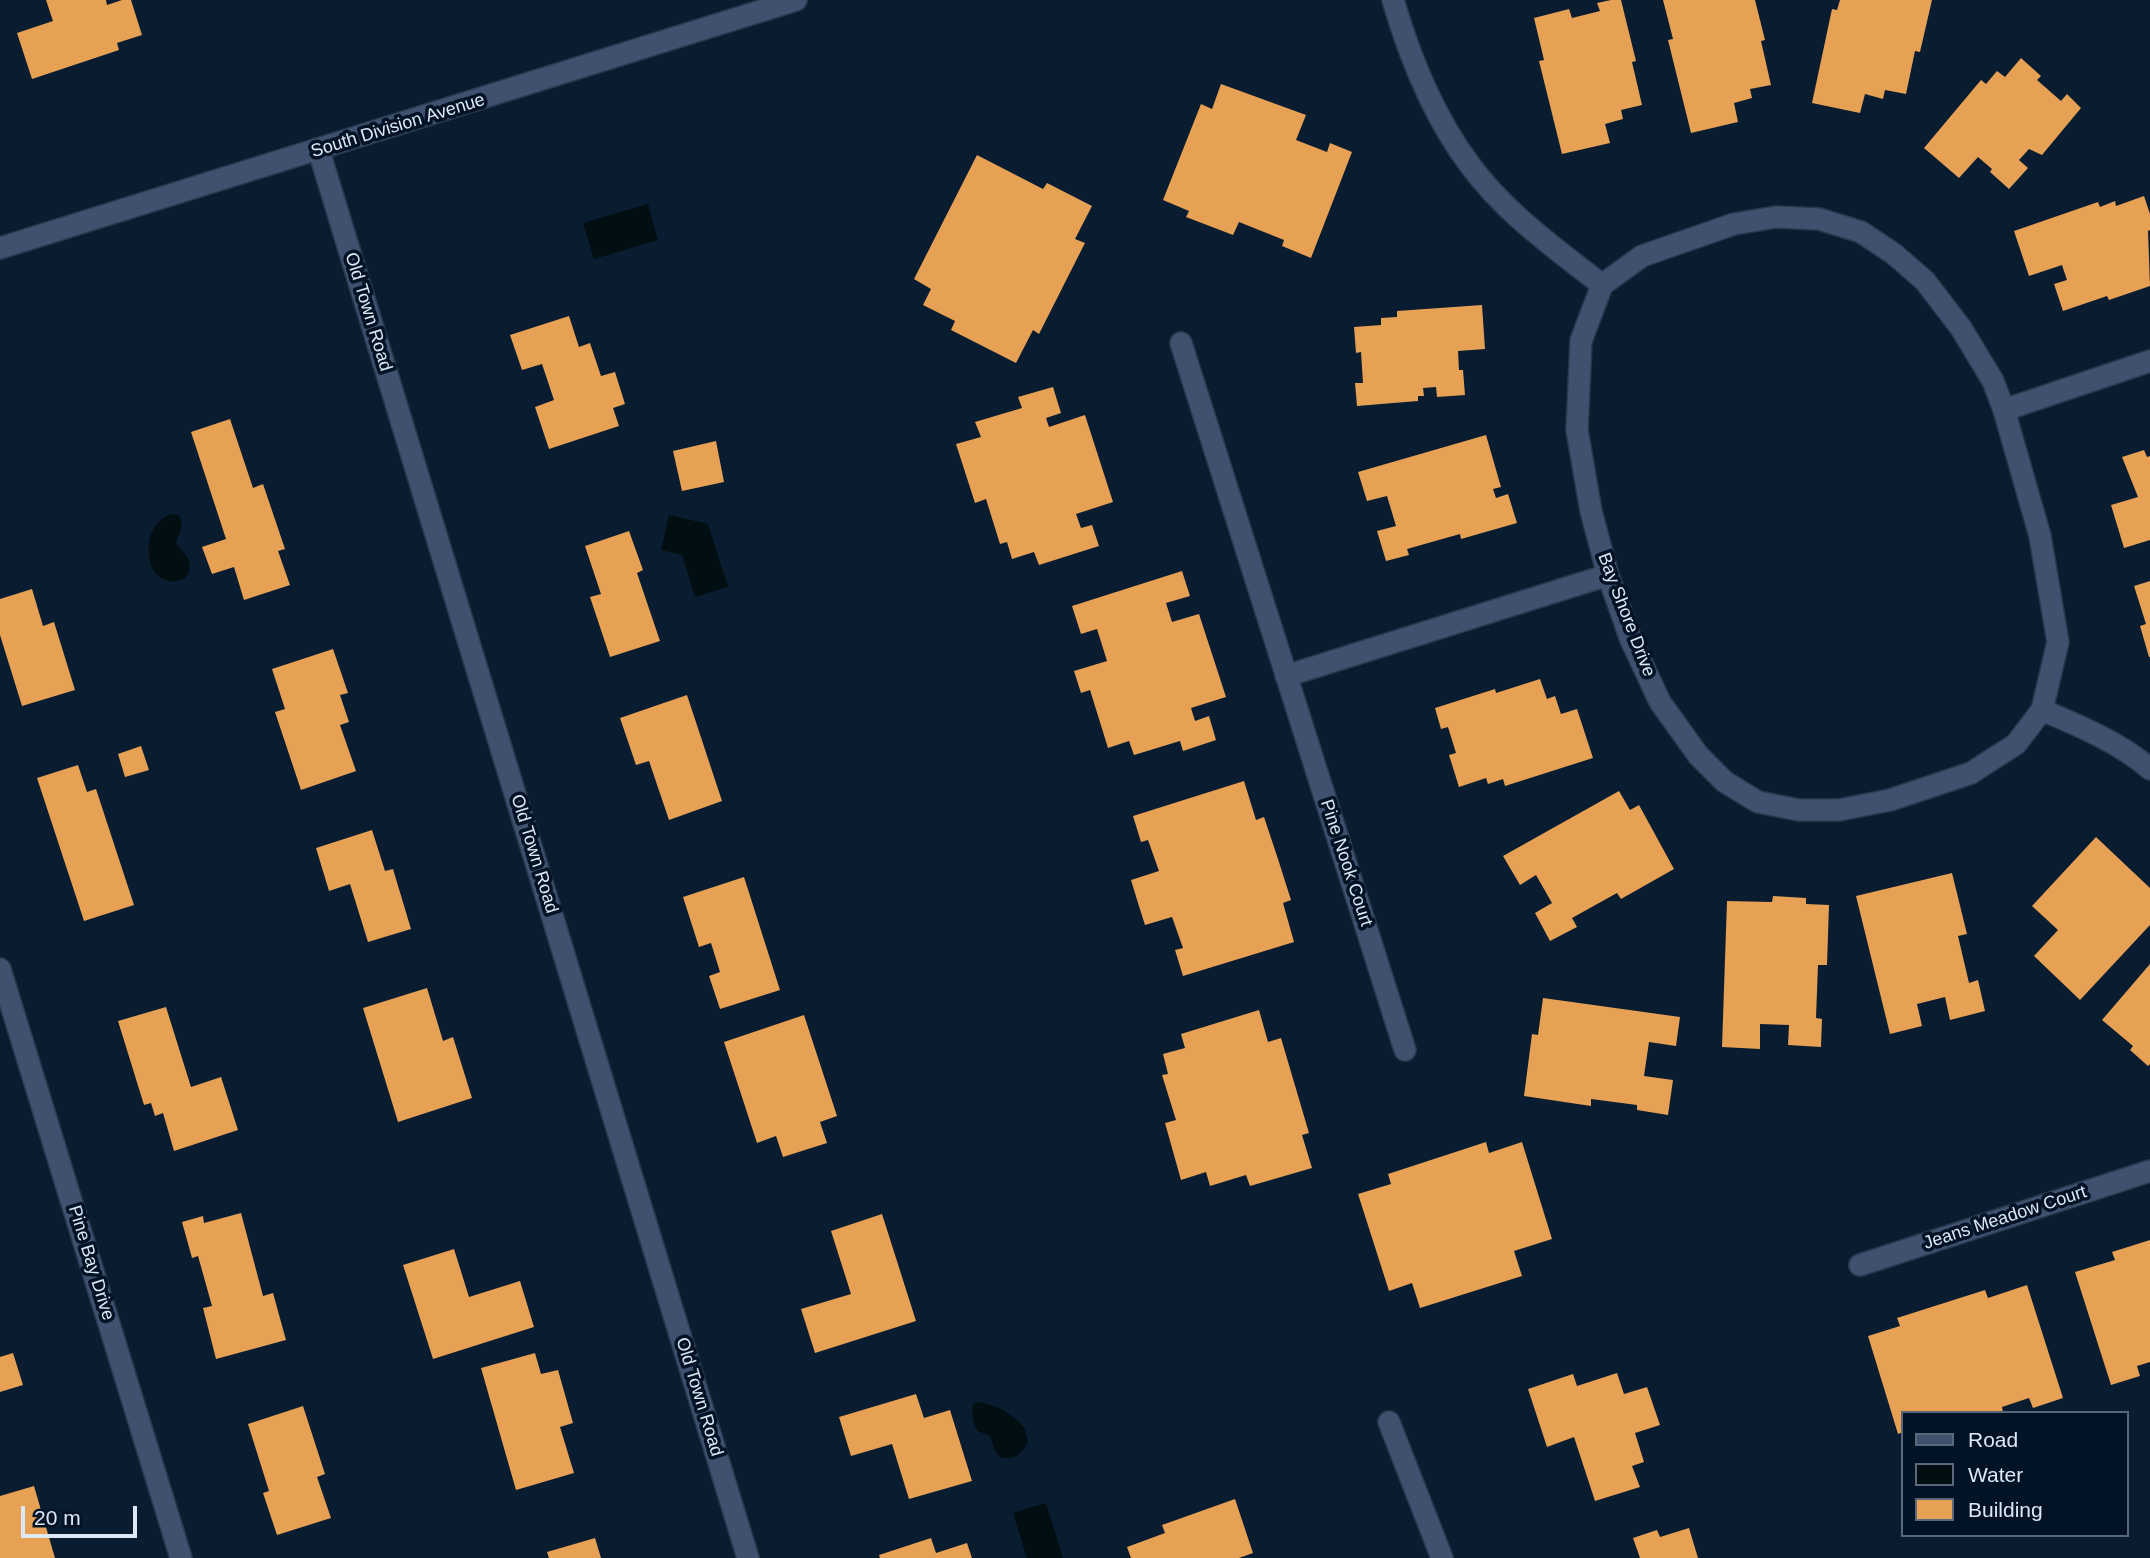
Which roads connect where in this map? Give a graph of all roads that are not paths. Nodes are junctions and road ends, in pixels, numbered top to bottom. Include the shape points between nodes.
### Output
1 (796, 0) edge
2 (1392, 0) edge
3 (319, 150) junction
4 (0, 248) edge
5 (1602, 285) junction
6 (1181, 344) dead end
7 (2150, 361) edge
8 (2004, 410) junction
9 (1608, 575) junction
10 (1286, 676) junction
11 (2042, 710) junction
12 (2150, 769) edge
13 (0, 969) edge
14 (1405, 1050) dead end
15 (2150, 1171) edge
16 (1860, 1265) dead end
17 (1389, 1422) dead end
18 (181, 1558) edge
19 (748, 1558) edge
20 (1441, 1558) edge

1 - 3 street, South Division Avenue
2 - 5 street via 1430,102 1470,166 1536,233
3 - 4 street, South Division Avenue
3 - 19 street, Old Town Road
5 - 8 street, Bay Shore Drive via 1642,256 1734,224 1776,216 1819,219 1861,232 1925,281 1961,328
5 - 9 street, Bay Shore Drive via 1581,341 1577,430
6 - 10 street, Pine Nook Court
7 - 8 street
8 - 11 street, Bay Shore Drive via 2040,536 2058,642
9 - 10 street
9 - 11 street, Bay Shore Drive via 1660,702 1698,755 1725,782 1758,802 1799,810 1839,810 1941,785 1971,773 2016,744
10 - 14 street, Pine Nook Court
11 - 12 street via 2089,730
13 - 18 street, Pine Bay Drive
15 - 16 street, Jeans Meadow Court
17 - 20 street

